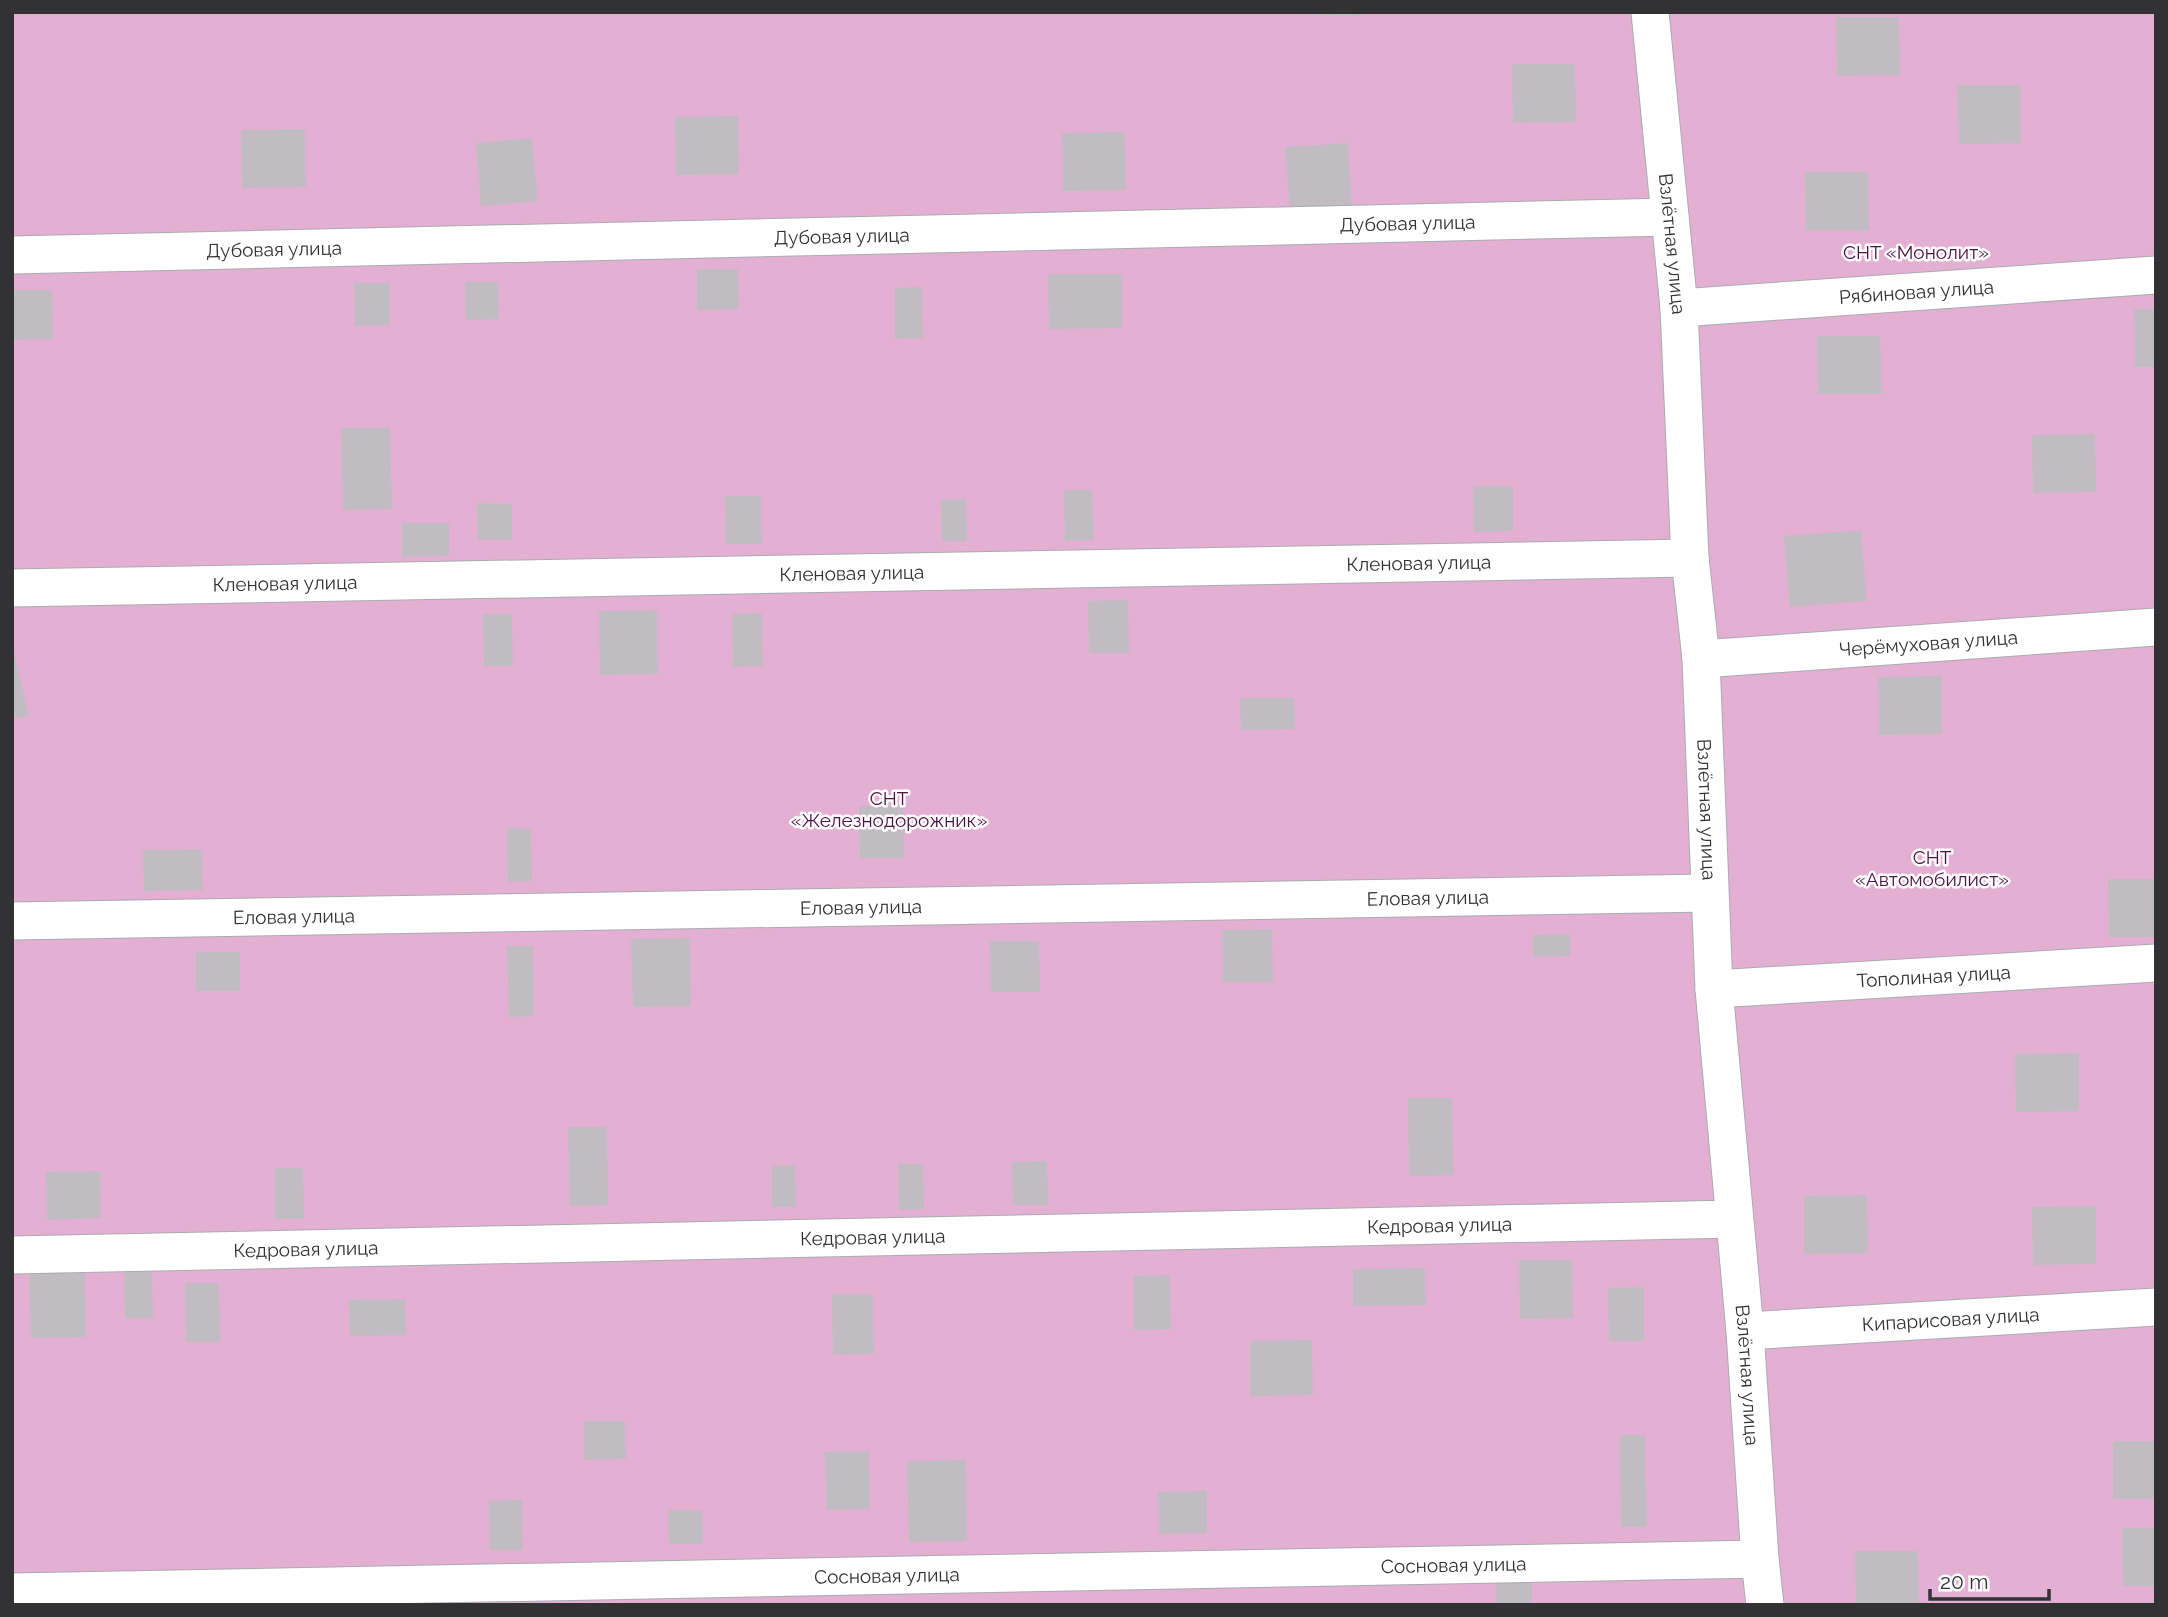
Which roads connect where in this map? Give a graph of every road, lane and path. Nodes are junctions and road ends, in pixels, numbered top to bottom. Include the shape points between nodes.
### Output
1 (1650, 12) edge
2 (1670, 217) junction
3 (12, 254) edge
4 (2156, 275) edge
5 (1679, 308) junction
6 (1690, 558) junction
7 (12, 588) edge
8 (2156, 627) edge
9 (1701, 659) junction
10 (1709, 893) junction
11 (12, 921) edge
12 (2156, 963) edge
13 (1714, 989) junction
14 (1734, 1219) junction
15 (12, 1255) edge
16 (2156, 1307) edge
17 (1745, 1331) junction
18 (1760, 1559) junction
19 (12, 1592) edge
20 (1765, 1605) edge

1 - 2 street, Взлётная улица
2 - 3 street, Дубовая улица
2 - 5 street, Взлётная улица
4 - 5 street, Рябиновая улица
5 - 6 street, Взлётная улица
6 - 7 street, Кленовая улица
6 - 9 street, Взлётная улица
8 - 9 street, Черёмуховая улица
9 - 10 street, Взлётная улица
10 - 11 street, Еловая улица
10 - 13 street, Взлётная улица
12 - 13 street, Тополиная улица
13 - 14 street, Взлётная улица
14 - 15 street, Кедровая улица
14 - 17 street, Взлётная улица
16 - 17 street, Кипарисовая улица
17 - 18 street, Взлётная улица
18 - 19 street, Сосновая улица
18 - 20 street, Взлётная улица

